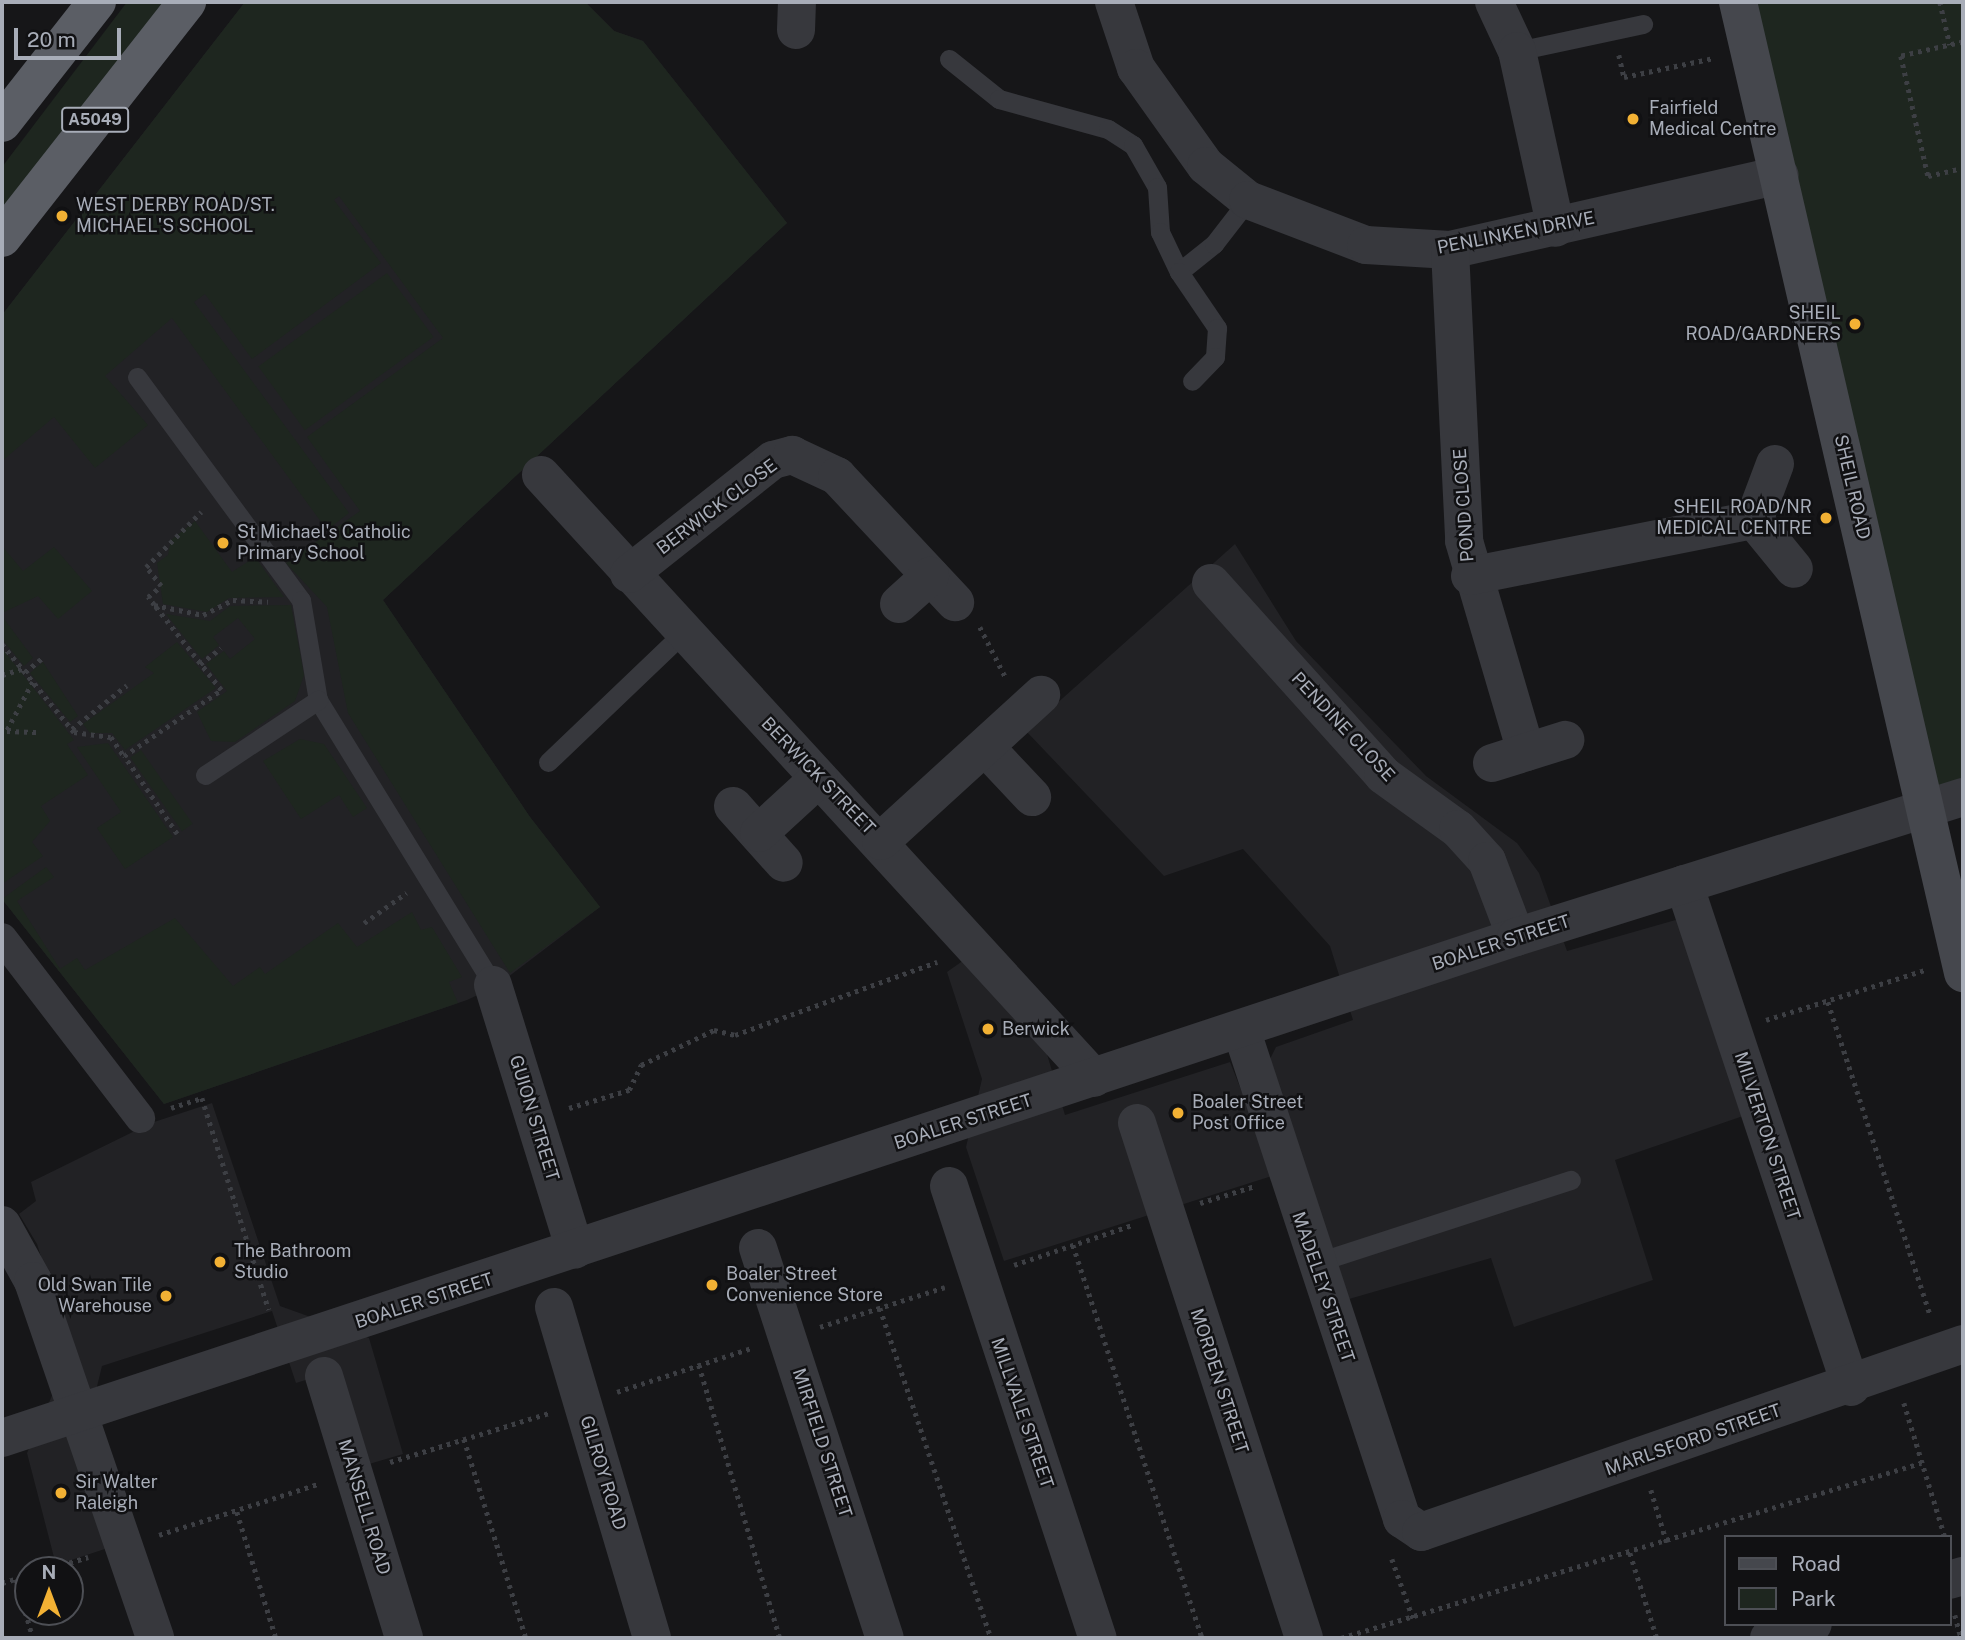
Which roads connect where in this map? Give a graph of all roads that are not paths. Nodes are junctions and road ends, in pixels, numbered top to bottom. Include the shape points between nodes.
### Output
1 (97, 2) edge
2 (187, 2) edge
3 (1114, 2) edge
4 (1494, 2) edge
5 (1738, 2) edge
6 (1643, 24) dead end
7 (1517, 51) junction
8 (948, 59) dead end
9 (2, 123) edge
10 (1780, 175) junction
11 (1248, 200) junction
12 (1556, 228) junction
13 (2, 238) edge
14 (1450, 250) junction
15 (1179, 272) junction
16 (137, 377) dead end
17 (1192, 381) dead end
18 (1776, 464) dead end
19 (541, 475) dead end
20 (1754, 520) junction
21 (1794, 569) dead end
22 (629, 575) junction
23 (1470, 576) junction
24 (1211, 583) dead end
25 (899, 604) dead end
26 (683, 633) junction
27 (318, 700) junction
28 (1034, 703) road end
29 (1565, 740) dead end
30 (987, 748) junction
31 (548, 762) dead end
32 (205, 775) dead end
33 (819, 778) junction
34 (1032, 797) dead end
35 (1963, 797) edge
36 (733, 806) dead end
37 (1924, 807) junction
38 (760, 833) junction
39 (881, 841) junction
40 (784, 863) dead end
41 (1684, 884) junction
42 (1516, 937) junction
43 (2, 938) edge
44 (1962, 966) edge
45 (493, 985) joint
46 (1242, 1032) junction
47 (1094, 1078) junction
48 (141, 1118) road end
49 (1137, 1123) dead end
50 (1571, 1180) dead end
51 (949, 1186) dead end
52 (2, 1225) edge
53 (758, 1248) dead end
54 (575, 1251) junction
55 (12, 1262) edge
56 (1315, 1263) junction
57 (554, 1307) dead end
58 (1953, 1348) edge
59 (324, 1376) dead end
60 (1851, 1387) junction
61 (79, 1414) junction
62 (2, 1438) edge
63 (1416, 1529) joint
64 (1807, 1626) edge
65 (155, 1638) edge
66 (404, 1638) edge
67 (652, 1638) edge
68 (885, 1638) edge
69 (1098, 1638) edge
70 (1304, 1638) edge
71 (1769, 1638) edge

1 - 9 highway
2 - 13 highway, A5049
3 - 11 street, PENLINKEN DRIVE via 1136,68 1173,128
4 - 7 street
5 - 10 main road, SHEIL ROAD
6 - 7 lane
7 - 12 street
8 - 15 lane via 999,99 1108,129 1133,145 1157,187 1160,232
10 - 12 street, PENLINKEN DRIVE
10 - 37 main road, SHEIL ROAD
11 - 14 street, PENLINKEN DRIVE via 1366,245
11 - 15 lane via 1213,244
12 - 14 street, PENLINKEN DRIVE
14 - 23 street, POND CLOSE
15 - 17 lane via 1217,328 1215,358
16 - 27 lane via 301,600
18 - 20 street
19 - 22 street, BERWICK STREET
20 - 21 street
20 - 23 street
22 - 25 street, BERWICK CLOSE via 773,460 792,455 825,465 942,589
22 - 26 street, BERWICK STREET
23 - 29 street, POND CLOSE via 1509,757
24 - 42 street, PENDINE CLOSE via 1383,775 1458,829 1487,861
26 - 31 lane
26 - 33 street, BERWICK STREET
27 - 32 lane
27 - 45 lane
28 - 30 street
30 - 34 street
30 - 39 street
33 - 38 street
33 - 39 street, BERWICK STREET
35 - 37 street, BOALER STREET
36 - 38 street
37 - 41 street, BOALER STREET
37 - 44 main road, SHEIL ROAD
38 - 40 street
39 - 47 street, BERWICK STREET
41 - 42 street, BOALER STREET
41 - 60 street, MILVERTON STREET
42 - 46 street, BOALER STREET
43 - 48 street
45 - 54 street, GUION STREET
46 - 47 street, BOALER STREET
46 - 56 street, MADELEY STREET
47 - 54 street, BOALER STREET
49 - 70 street, MORDEN STREET
50 - 56 lane
51 - 69 street, MILLVALE STREET
52 - 55 street
53 - 68 street, MIRFIELD STREET
54 - 61 street, BOALER STREET
55 - 61 street
56 - 63 street, MADELEY STREET via 1402,1519
57 - 67 street, GILROY ROAD
58 - 60 street, MARLSFORD STREET
59 - 66 street, MANSELL ROAD
60 - 63 street, MARLSFORD STREET
61 - 62 street, BOALER STREET
61 - 65 street
64 - 71 street

